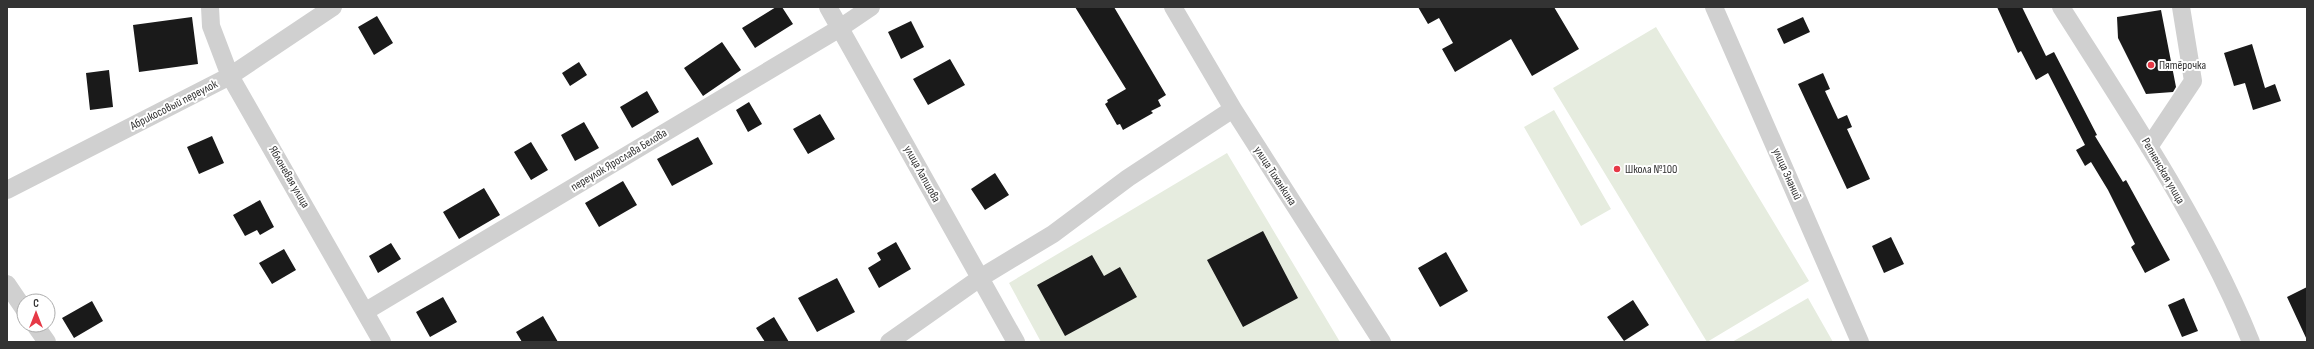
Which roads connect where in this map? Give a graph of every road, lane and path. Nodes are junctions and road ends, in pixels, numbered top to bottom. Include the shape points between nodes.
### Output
1 (210, 7) edge
2 (333, 7) edge
3 (828, 7) edge
4 (871, 7) edge
5 (1173, 7) edge
6 (1714, 7) edge
7 (2061, 7) edge
8 (2181, 7) edge
9 (840, 28) junction
10 (230, 76) junction
11 (1233, 109) junction
12 (2150, 147) junction
13 (7, 190) edge
14 (980, 278) junction
15 (7, 284) edge
16 (16, 297) edge
17 (366, 311) junction
18 (40, 333) edge
19 (46, 342) edge
20 (382, 342) edge
21 (889, 342) edge
22 (1016, 342) edge
23 (1382, 342) edge
24 (1860, 342) edge
25 (2251, 342) edge

1 - 10 street, Яблоневая улица via 211,26
2 - 10 street, Абрикосовый переулок
3 - 9 street, улица Лапшова
4 - 9 street, переулок Ярослава Белова
5 - 11 street, улица Тиханкина
6 - 24 street, улица Знаний
7 - 12 street, Репненская улица
8 - 12 street via 2193,81
9 - 14 street, улица Лапшова
9 - 17 street, переулок Ярослава Белова
10 - 13 street, Абрикосовый переулок
10 - 17 street, Яблоневая улица
11 - 14 street via 1128,178 1053,234
11 - 23 street, улица Тиханкина
12 - 25 street, Репненская улица via 2232,293
14 - 21 street
14 - 22 street, улица Лапшова
15 - 16 street
17 - 20 street, Яблоневая улица
18 - 19 street

